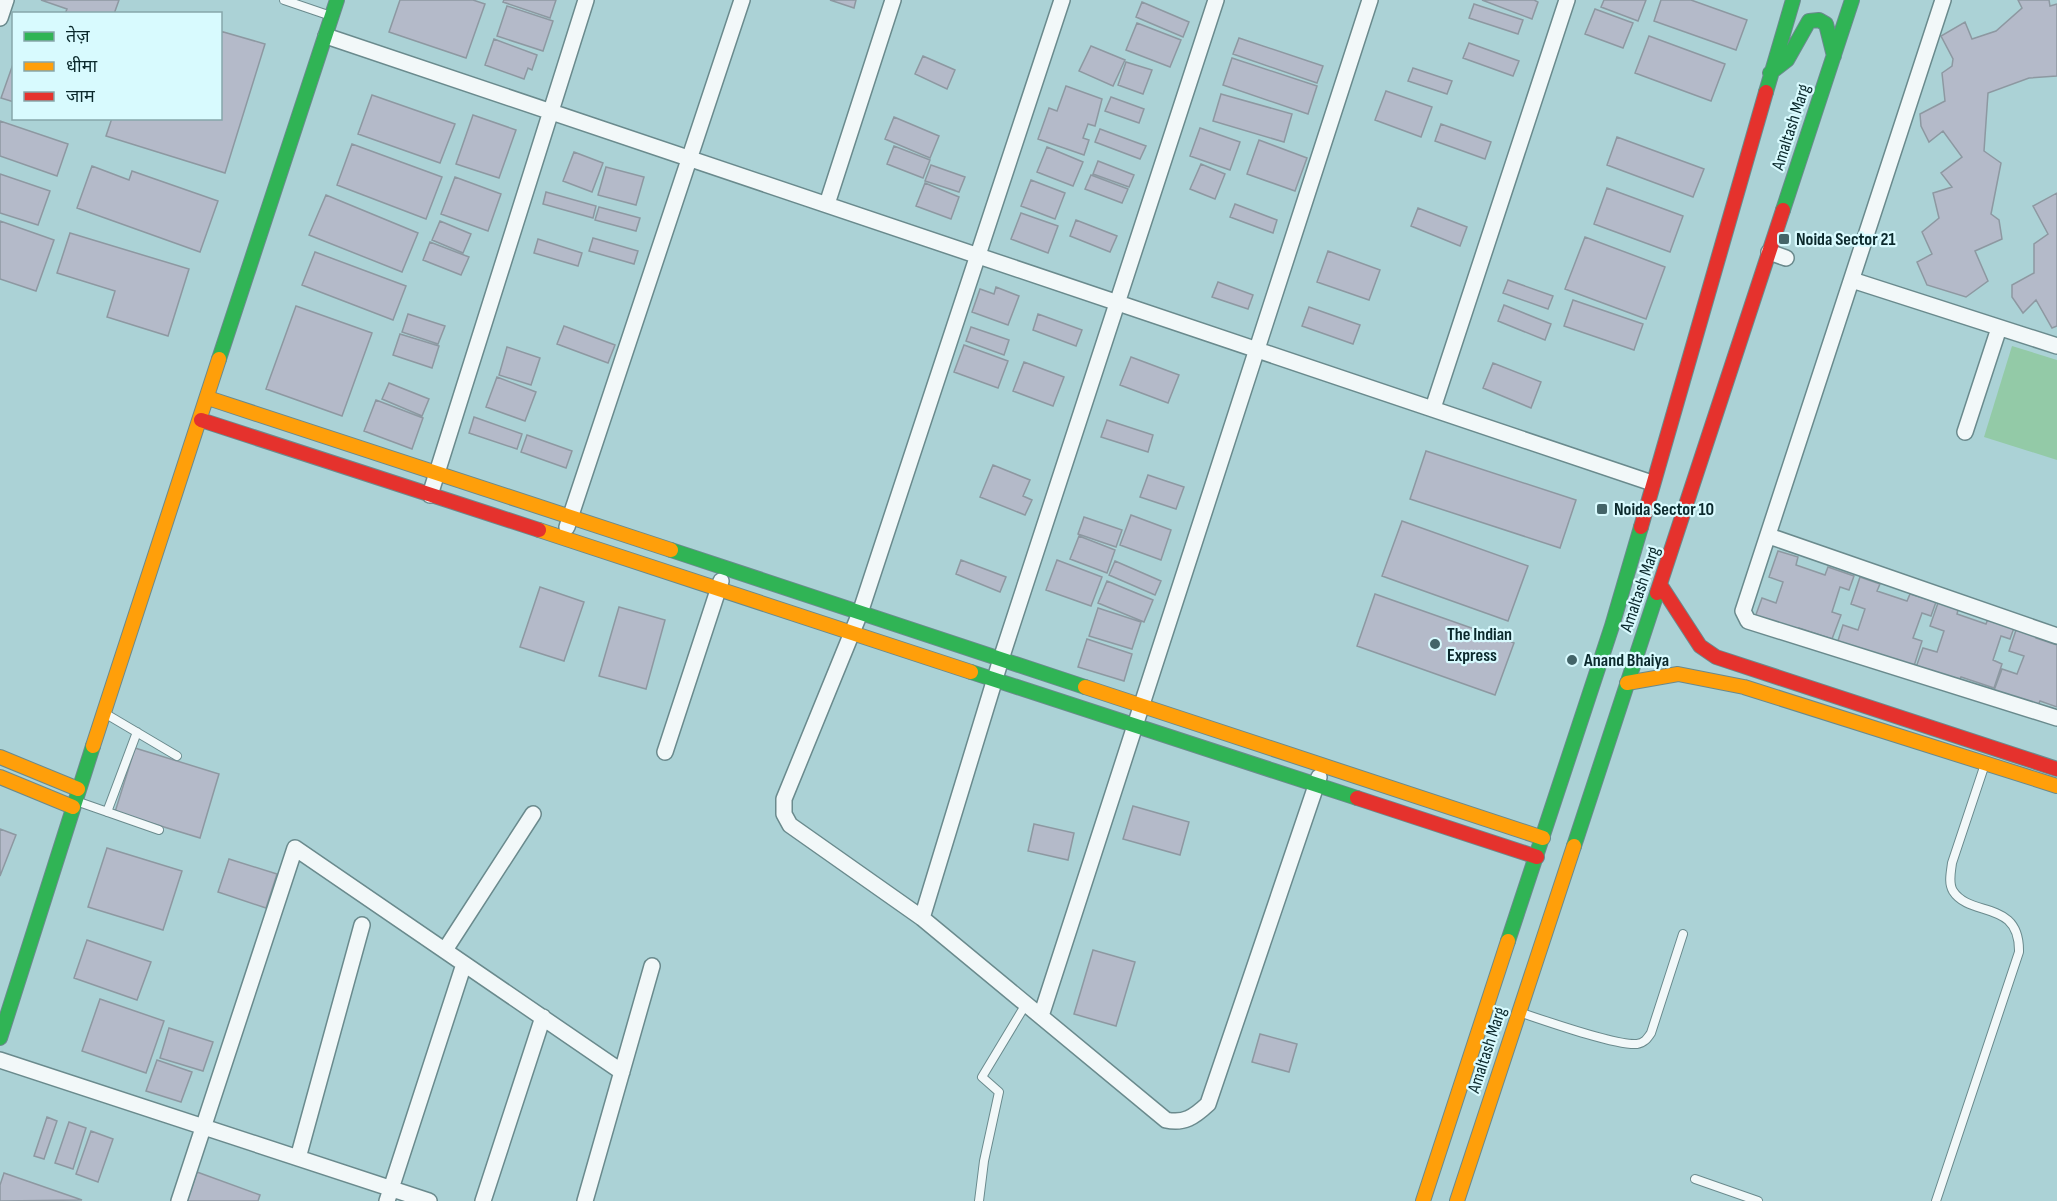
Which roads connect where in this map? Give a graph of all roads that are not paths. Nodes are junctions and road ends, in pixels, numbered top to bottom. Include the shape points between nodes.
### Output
1 (6, 0) edge
2 (284, 0) edge
3 (338, 0) edge
4 (586, 0) edge
5 (742, 0) edge
6 (893, 0) edge
7 (1062, 0) edge
8 (1216, 0) edge
9 (1370, 0) edge
10 (1567, 0) edge
11 (1793, 0) edge
12 (1852, 0) edge
13 (1943, 0) edge
14 (332, 16) junction
15 (0, 18) edge
16 (326, 36) junction
17 (1834, 56) junction
18 (1770, 73) junction
19 (551, 111) junction
20 (689, 158) junction
21 (827, 204) junction
22 (1769, 252) junction
23 (978, 255) junction
24 (1786, 258) dead end
25 (1852, 280) junction
26 (1118, 302) junction
27 (1999, 328) junction
28 (2057, 346) edge
29 (1258, 349) junction
30 (208, 398) junction
31 (1433, 408) junction
32 (201, 420) junction
33 (1965, 432) dead end
34 (436, 473) junction
35 (1652, 483) junction
36 (429, 495) junction
37 (570, 518) junction
38 (1769, 536) junction
39 (563, 538) junction
40 (726, 569) junction
41 (1660, 586) junction
42 (719, 589) junction
43 (860, 613) junction
44 (853, 633) junction
45 (2057, 636) edge
46 (1700, 646) junction
47 (1001, 659) junction
48 (1688, 675) junction
49 (995, 680) junction
50 (1627, 683) junction
51 (1143, 706) junction
52 (1860, 706) junction
53 (104, 713) junction
54 (2057, 718) edge
55 (1855, 722) junction
56 (1137, 726) junction
57 (137, 732) junction
58 (665, 752) dead end
59 (177, 756) dead end
60 (0, 758) edge
61 (1986, 763) junction
62 (1323, 765) junction
63 (2057, 769) edge
64 (0, 777) edge
65 (1317, 785) junction
66 (2057, 786) edge
67 (75, 799) junction
68 (107, 812) junction
69 (533, 814) dead end
70 (159, 830) dead end
71 (1543, 838) junction
72 (1537, 857) junction
73 (922, 918) junction
74 (362, 925) dead end
75 (1683, 934) dead end
76 (444, 950) junction
77 (464, 964) junction
78 (652, 966) dead end
79 (1026, 1004) junction
80 (1518, 1012) junction
81 (1041, 1016) junction
82 (543, 1017) junction
83 (0, 1038) edge
84 (0, 1060) edge
85 (622, 1072) junction
86 (203, 1127) junction
87 (298, 1158) junction
88 (1695, 1179) dead end
89 (389, 1195) edge
90 (179, 1201) edge
91 (429, 1201) edge
92 (483, 1201) edge
93 (585, 1201) edge
94 (979, 1201) edge
95 (1423, 1201) edge
96 (1457, 1201) edge
97 (1758, 1201) edge
98 (1936, 1201) edge

1 - 15 street
2 - 14 lane
3 - 14 street
4 - 19 street
5 - 20 street
6 - 21 street
7 - 23 street
8 - 26 street
9 - 29 street
10 - 31 street
11 - 18 street, Amaltash Marg
12 - 17 street, Amaltash Marg
13 - 25 street
14 - 16 street
16 - 19 street
16 - 30 street
17 - 18 street, Amaltash Marg via 1826,24 1809,21 1800,31 1789,61
17 - 22 street, Amaltash Marg
18 - 35 street, Amaltash Marg
19 - 20 street
19 - 34 street
20 - 21 street
20 - 37 street
21 - 23 street
22 - 24 street
22 - 41 street, Amaltash Marg
23 - 26 street
23 - 43 street
25 - 27 street
25 - 38 street
26 - 29 street
26 - 47 street
27 - 28 street
27 - 33 street
29 - 31 street
29 - 51 street
30 - 32 street
30 - 34 street
31 - 35 street
32 - 36 street
32 - 53 street
34 - 36 street
34 - 37 street
35 - 71 street, Amaltash Marg via 1612,626
36 - 39 street
37 - 39 street
37 - 40 street
38 - 45 street
38 - 54 street via 1743,611 1748,621
39 - 42 street
40 - 42 street
40 - 43 street
41 - 46 street
41 - 50 street, Amaltash Marg
42 - 44 street
42 - 58 street
43 - 44 street
43 - 47 street
44 - 49 street
44 - 73 street via 784,799 784,814 790,825
46 - 48 street via 1705,662
46 - 52 street via 1749,670
47 - 49 street
47 - 51 street
48 - 50 street
48 - 55 street via 1744,687
49 - 56 street
49 - 73 street
50 - 80 street, Amaltash Marg
51 - 56 street
51 - 62 street
52 - 55 street
52 - 63 street
53 - 57 lane
53 - 67 street
55 - 61 street
56 - 65 street
56 - 81 street
57 - 59 lane
57 - 68 lane
60 - 67 street
61 - 66 street
61 - 98 lane via 1952,863 1950,880 1961,898 2014,925 2019,952
62 - 65 street
62 - 71 street
64 - 67 street
65 - 72 street
65 - 81 street via 1208,1104 1196,1115 1180,1123 1166,1120
67 - 68 lane
67 - 83 street
68 - 70 lane
69 - 76 street
71 - 72 street, Amaltash Marg
72 - 95 street, Amaltash Marg
73 - 79 street
74 - 87 street
75 - 80 lane via 1645,1041 1636,1044 1605,1038
76 - 77 street
76 - 86 street via 295,848
77 - 82 street
77 - 89 street
78 - 85 street
79 - 81 street
79 - 94 lane via 982,1077 999,1092
80 - 96 street, Amaltash Marg
82 - 85 street
82 - 92 street
84 - 86 street
85 - 93 street
86 - 87 street
86 - 90 street
87 - 89 street
88 - 97 lane
89 - 91 street

